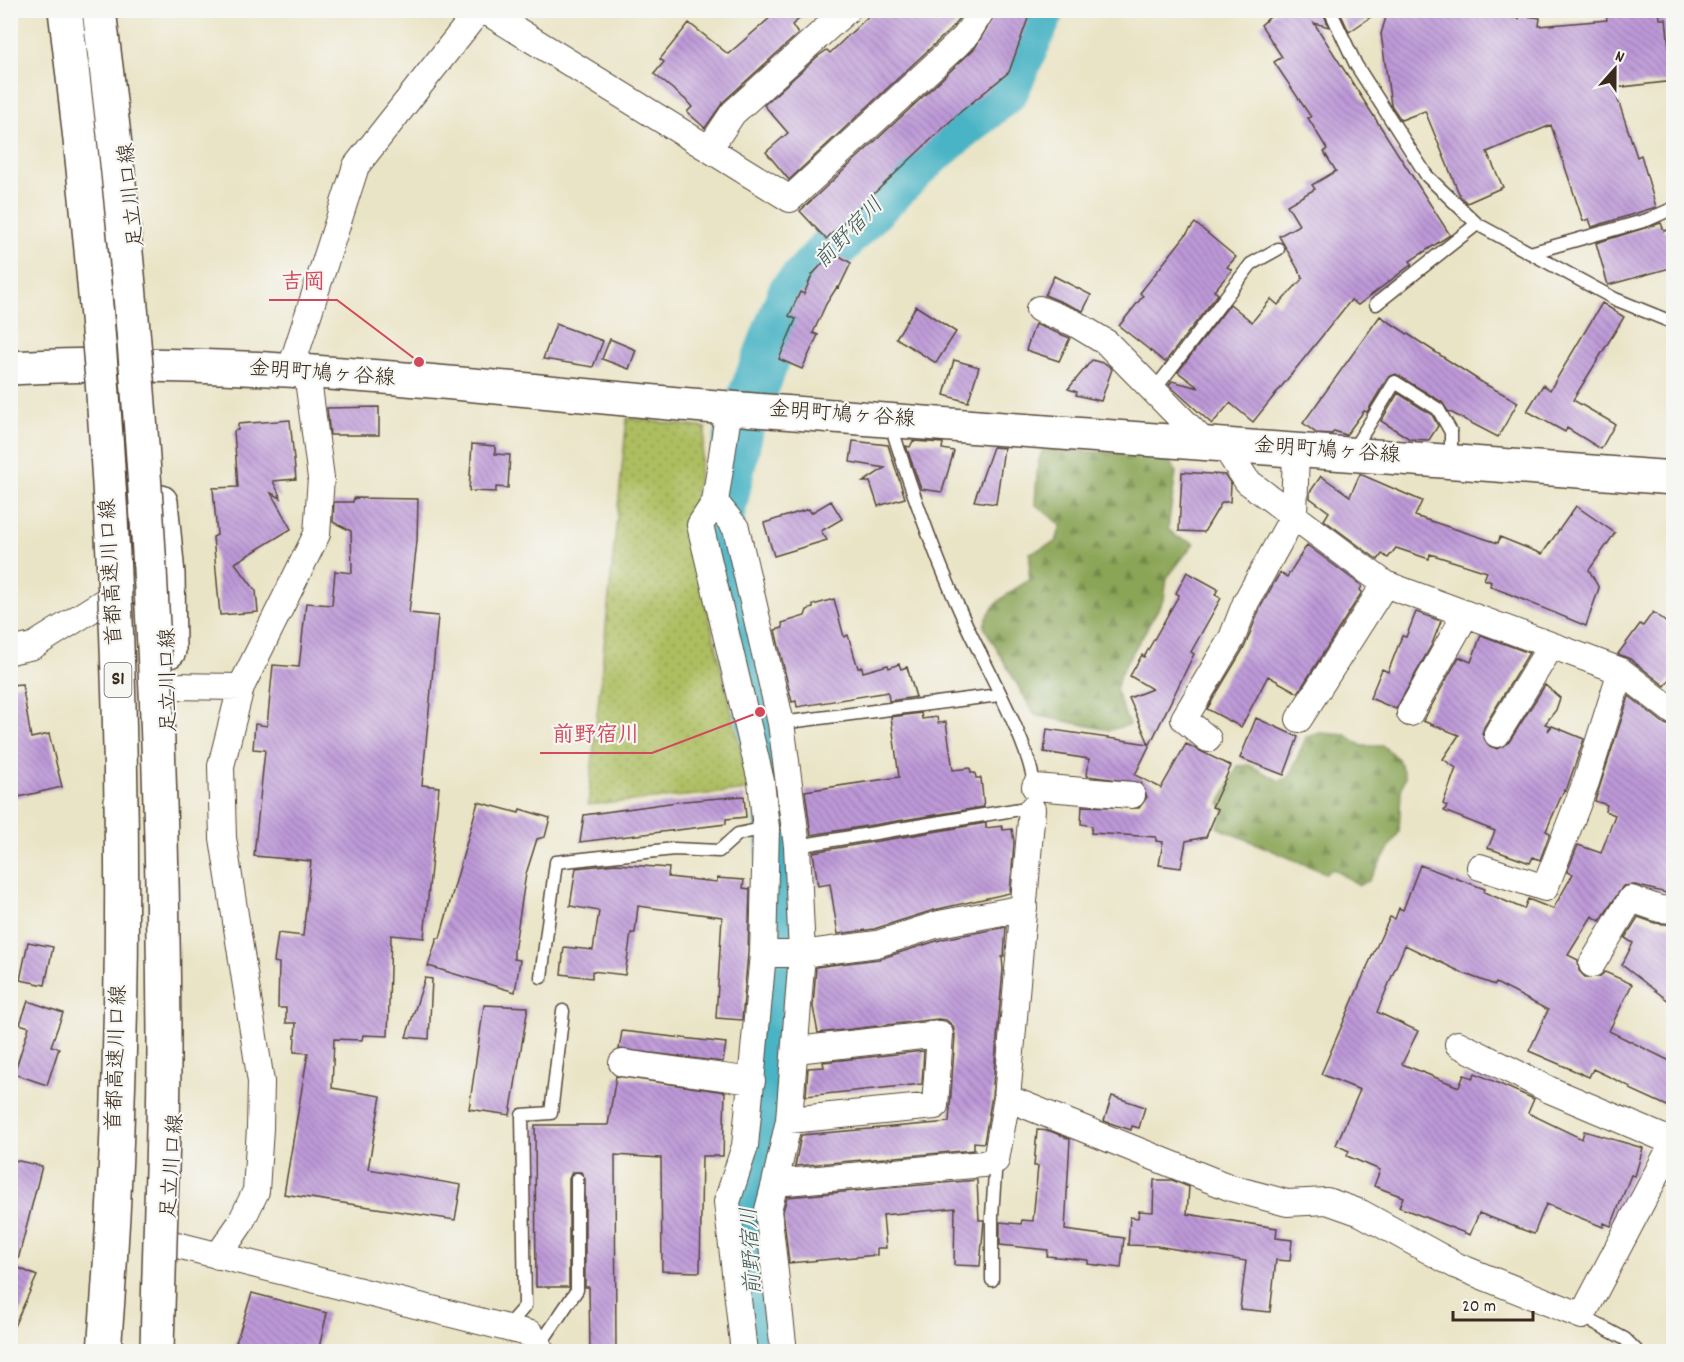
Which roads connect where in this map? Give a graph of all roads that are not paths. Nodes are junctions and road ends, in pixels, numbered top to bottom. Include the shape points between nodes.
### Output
1 (55, 10) edge
2 (65, 10) edge
3 (99, 10) edge
4 (111, 10) edge
5 (482, 10) edge
6 (847, 10) edge
7 (982, 10) edge
8 (1330, 10) edge
9 (709, 148) junction
10 (1674, 208) edge
11 (1477, 224) junction
12 (1278, 249) dead end
13 (1530, 253) junction
14 (1376, 304) dead end
15 (1039, 309) dead end
16 (1674, 323) edge
17 (91, 364) junction
18 (149, 366) junction
19 (10, 368) edge
20 (299, 372) junction
21 (1155, 389) junction
22 (730, 408) junction
23 (889, 420) junction
24 (1214, 443) junction
25 (1296, 450) junction
26 (1351, 454) junction
27 (1451, 462) junction
28 (1674, 478) edge
29 (715, 502) junction
30 (1294, 515) junction
31 (168, 574) junction
32 (1385, 584) junction
33 (105, 601) junction
34 (1466, 614) junction
35 (1551, 645) junction
36 (10, 651) edge
37 (1621, 671) junction
38 (170, 686) junction
39 (241, 687) junction
40 (999, 695) junction
41 (1410, 712) dead end
42 (1674, 712) edge
43 (1299, 719) dead end
44 (781, 723) junction
45 (1497, 734) dead end
46 (1208, 739) dead end
47 (1132, 795) dead end
48 (1033, 798) junction
49 (766, 828) junction
50 (797, 846) junction
51 (1480, 867) dead end
52 (1024, 908) junction
53 (1674, 910) edge
54 (763, 954) junction
55 (802, 954) junction
56 (1592, 964) dead end
57 (541, 977) dead end
58 (563, 1011) dead end
59 (1458, 1044) dead end
60 (796, 1050) junction
61 (622, 1063) dead end
62 (752, 1081) junction
63 (1007, 1098) junction
64 (789, 1120) junction
65 (1673, 1141) edge
66 (996, 1160) junction
67 (1666, 1172) edge
68 (577, 1179) dead end
69 (775, 1183) junction
70 (169, 1243) junction
71 (218, 1256) junction
72 (992, 1280) dead end
73 (1582, 1316) junction
74 (506, 1328) junction
75 (535, 1346) edge
76 (784, 1350) edge
77 (92, 1352) edge
78 (104, 1352) edge
79 (157, 1352) edge
80 (164, 1352) edge
81 (744, 1352) edge
82 (753, 1352) edge
83 (1638, 1352) edge

1 - 17 main road
2 - 78 main road, 首都高速川口線 / S1, bridge via 96,292 119,702 120,1026
3 - 79 main road, 首都高速川口線 / S1, bridge via 144,458 157,711 164,1051
4 - 18 main road, 足立川口線 via 130,159
5 - 9 street
5 - 20 street via 356,166
6 - 9 street via 733,113
7 - 9 street via 965,37 790,199
8 - 11 lane via 1356,65 1427,176
10 - 13 lane via 1647,220
11 - 13 lane
11 - 14 lane
12 - 21 lane via 1251,264
13 - 16 lane via 1614,299
15 - 21 street via 1074,323 1107,343
17 - 18 main road, 金明町鳩ヶ谷線
17 - 19 main road, 金明町鳩ヶ谷線
17 - 33 main road
18 - 20 main road, 金明町鳩ヶ谷線
18 - 31 main road, 足立川口線
20 - 22 main road, 金明町鳩ヶ谷線
20 - 39 street via 321,478 318,534
21 - 24 street
22 - 23 main road, 金明町鳩ヶ谷線
22 - 29 street
23 - 24 main road, 金明町鳩ヶ谷線
23 - 40 lane via 917,509
24 - 25 main road, 金明町鳩ヶ谷線
24 - 30 street via 1247,481
25 - 26 main road, 金明町鳩ヶ谷線
25 - 30 street
26 - 27 main road, 金明町鳩ヶ谷線
26 - 27 lane via 1395,382 1438,408 1451,432
27 - 28 main road, 金明町鳩ヶ谷線
29 - 44 street via 736,528
29 - 49 street via 700,525 761,781
30 - 32 street
30 - 46 street via 1246,602 1232,638 1184,719
31 - 33 street
31 - 38 main road, 足立川口線
32 - 34 street
32 - 43 street
33 - 36 street via 33,646
33 - 77 main road via 111,884 100,1246
34 - 35 street
34 - 41 street
35 - 37 street
35 - 45 street
37 - 42 street
37 - 51 street via 1586,782 1545,888
38 - 39 street
38 - 70 main road, 足立川口線 via 180,1062
39 - 71 street via 221,766 223,838 261,1082 260,1128 256,1191
40 - 44 lane
40 - 48 lane via 1016,732
44 - 50 street
47 - 48 street
48 - 50 lane
48 - 52 street
49 - 54 street
49 - 57 lane via 738,834 719,851 674,849 556,862
50 - 55 street
52 - 55 street via 939,924 877,944
52 - 63 street
53 - 56 street via 1631,899
54 - 55 street
54 - 62 street
55 - 60 street
58 - 74 lane via 551,1113 522,1115 525,1306
59 - 65 street via 1550,1090
60 - 64 street
60 - 64 street via 940,1034 935,1106
61 - 62 street
62 - 81 street via 746,1146 727,1202
63 - 66 street
63 - 73 street via 1231,1188 1287,1203 1327,1201 1361,1213 1457,1266
64 - 69 street
65 - 67 street
66 - 69 street
66 - 72 lane
67 - 73 street
68 - 75 lane via 577,1290
69 - 76 street via 768,1210
70 - 71 street
70 - 80 main road, 足立川口線
71 - 74 street
73 - 83 lane via 1625,1339
74 - 75 street
76 - 82 street

